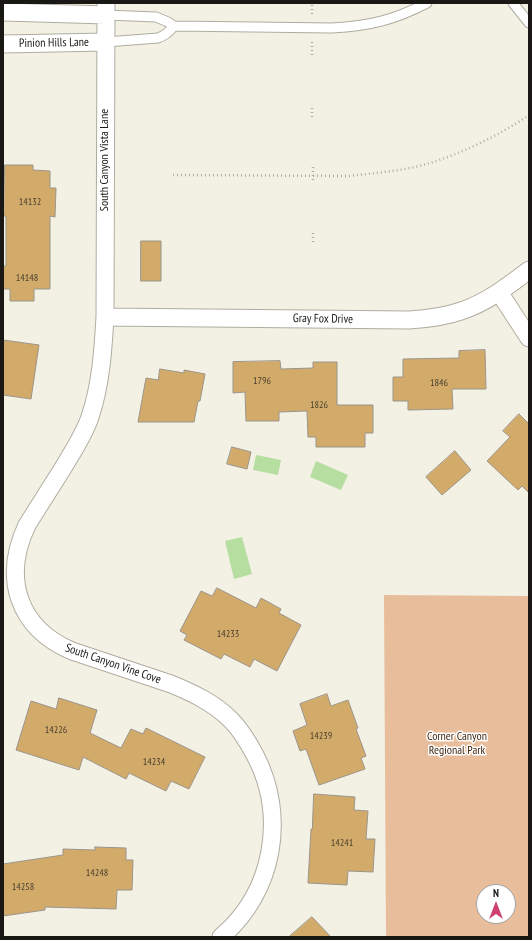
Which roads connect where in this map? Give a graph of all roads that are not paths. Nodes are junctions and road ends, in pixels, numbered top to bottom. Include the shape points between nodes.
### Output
1 (427, 3) edge
2 (513, 3) edge
3 (106, 9) edge
4 (3, 12) edge
5 (529, 23) edge
6 (174, 26) junction
7 (106, 42) junction
8 (3, 44) edge
9 (529, 270) edge
10 (499, 292) junction
11 (105, 317) junction
12 (529, 338) edge
13 (221, 937) edge

1 - 6 lane via 394,18 353,27
2 - 5 lane
3 - 4 street
3 - 6 lane via 156,17
3 - 7 street, South Canyon Vista Lane
6 - 7 lane via 158,38
7 - 8 street, Pinion Hills Lane
7 - 11 street, South Canyon Vista Lane
9 - 10 street, Gray Fox Drive
10 - 11 street, Gray Fox Drive via 461,311 444,316 409,320
10 - 12 street
11 - 13 street, South Canyon Vine Cove via 99,380 89,418 75,448 27,525 15,562 16,586 30,619 48,638 72,651 171,684 202,698 231,720 251,747 270,796 270,847 264,872 253,898 237,921

